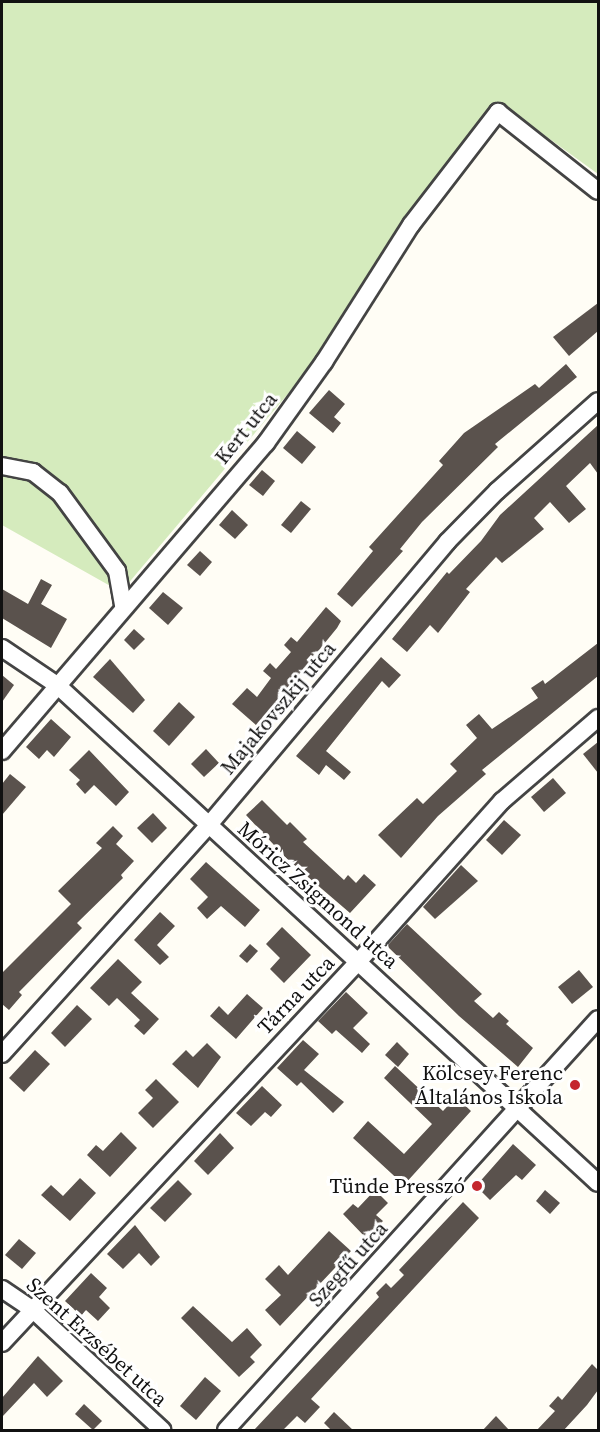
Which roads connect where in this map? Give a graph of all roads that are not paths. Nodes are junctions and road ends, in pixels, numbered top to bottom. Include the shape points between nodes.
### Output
1 (598, 191) edge
2 (598, 401) edge
3 (2, 466) edge
4 (123, 606) junction
5 (2, 648) edge
6 (57, 685) junction
7 (598, 718) edge
8 (2, 751) edge
9 (208, 826) junction
10 (358, 962) junction
11 (598, 1019) edge
12 (2, 1054) edge
13 (518, 1108) junction
14 (598, 1183) edge
15 (2, 1289) edge
16 (32, 1309) junction
17 (2, 1343) edge
18 (162, 1431) edge
19 (226, 1431) edge

1 - 4 street, Kert utca via 498,112 411,225 324,362 266,443
2 - 9 street, Majakovszkij utca via 497,491 447,542
3 - 4 street via 33,472 60,493 117,571
4 - 6 street, Kert utca
5 - 6 street, Móricz Zsigmond utca
6 - 8 street, Kert utca
6 - 9 street, Móricz Zsigmond utca
7 - 10 street, Tárna utca via 502,801
9 - 10 street, Móricz Zsigmond utca
9 - 12 street, Majakovszkij utca
10 - 13 street, Móricz Zsigmond utca
10 - 16 street, Tárna utca
11 - 13 street, Szegfű utca
13 - 14 street, Móricz Zsigmond utca
13 - 19 street, Szegfű utca
15 - 16 street, Szent Erzsébet utca
16 - 17 street, Tárna utca
16 - 18 street, Szent Erzsébet utca

